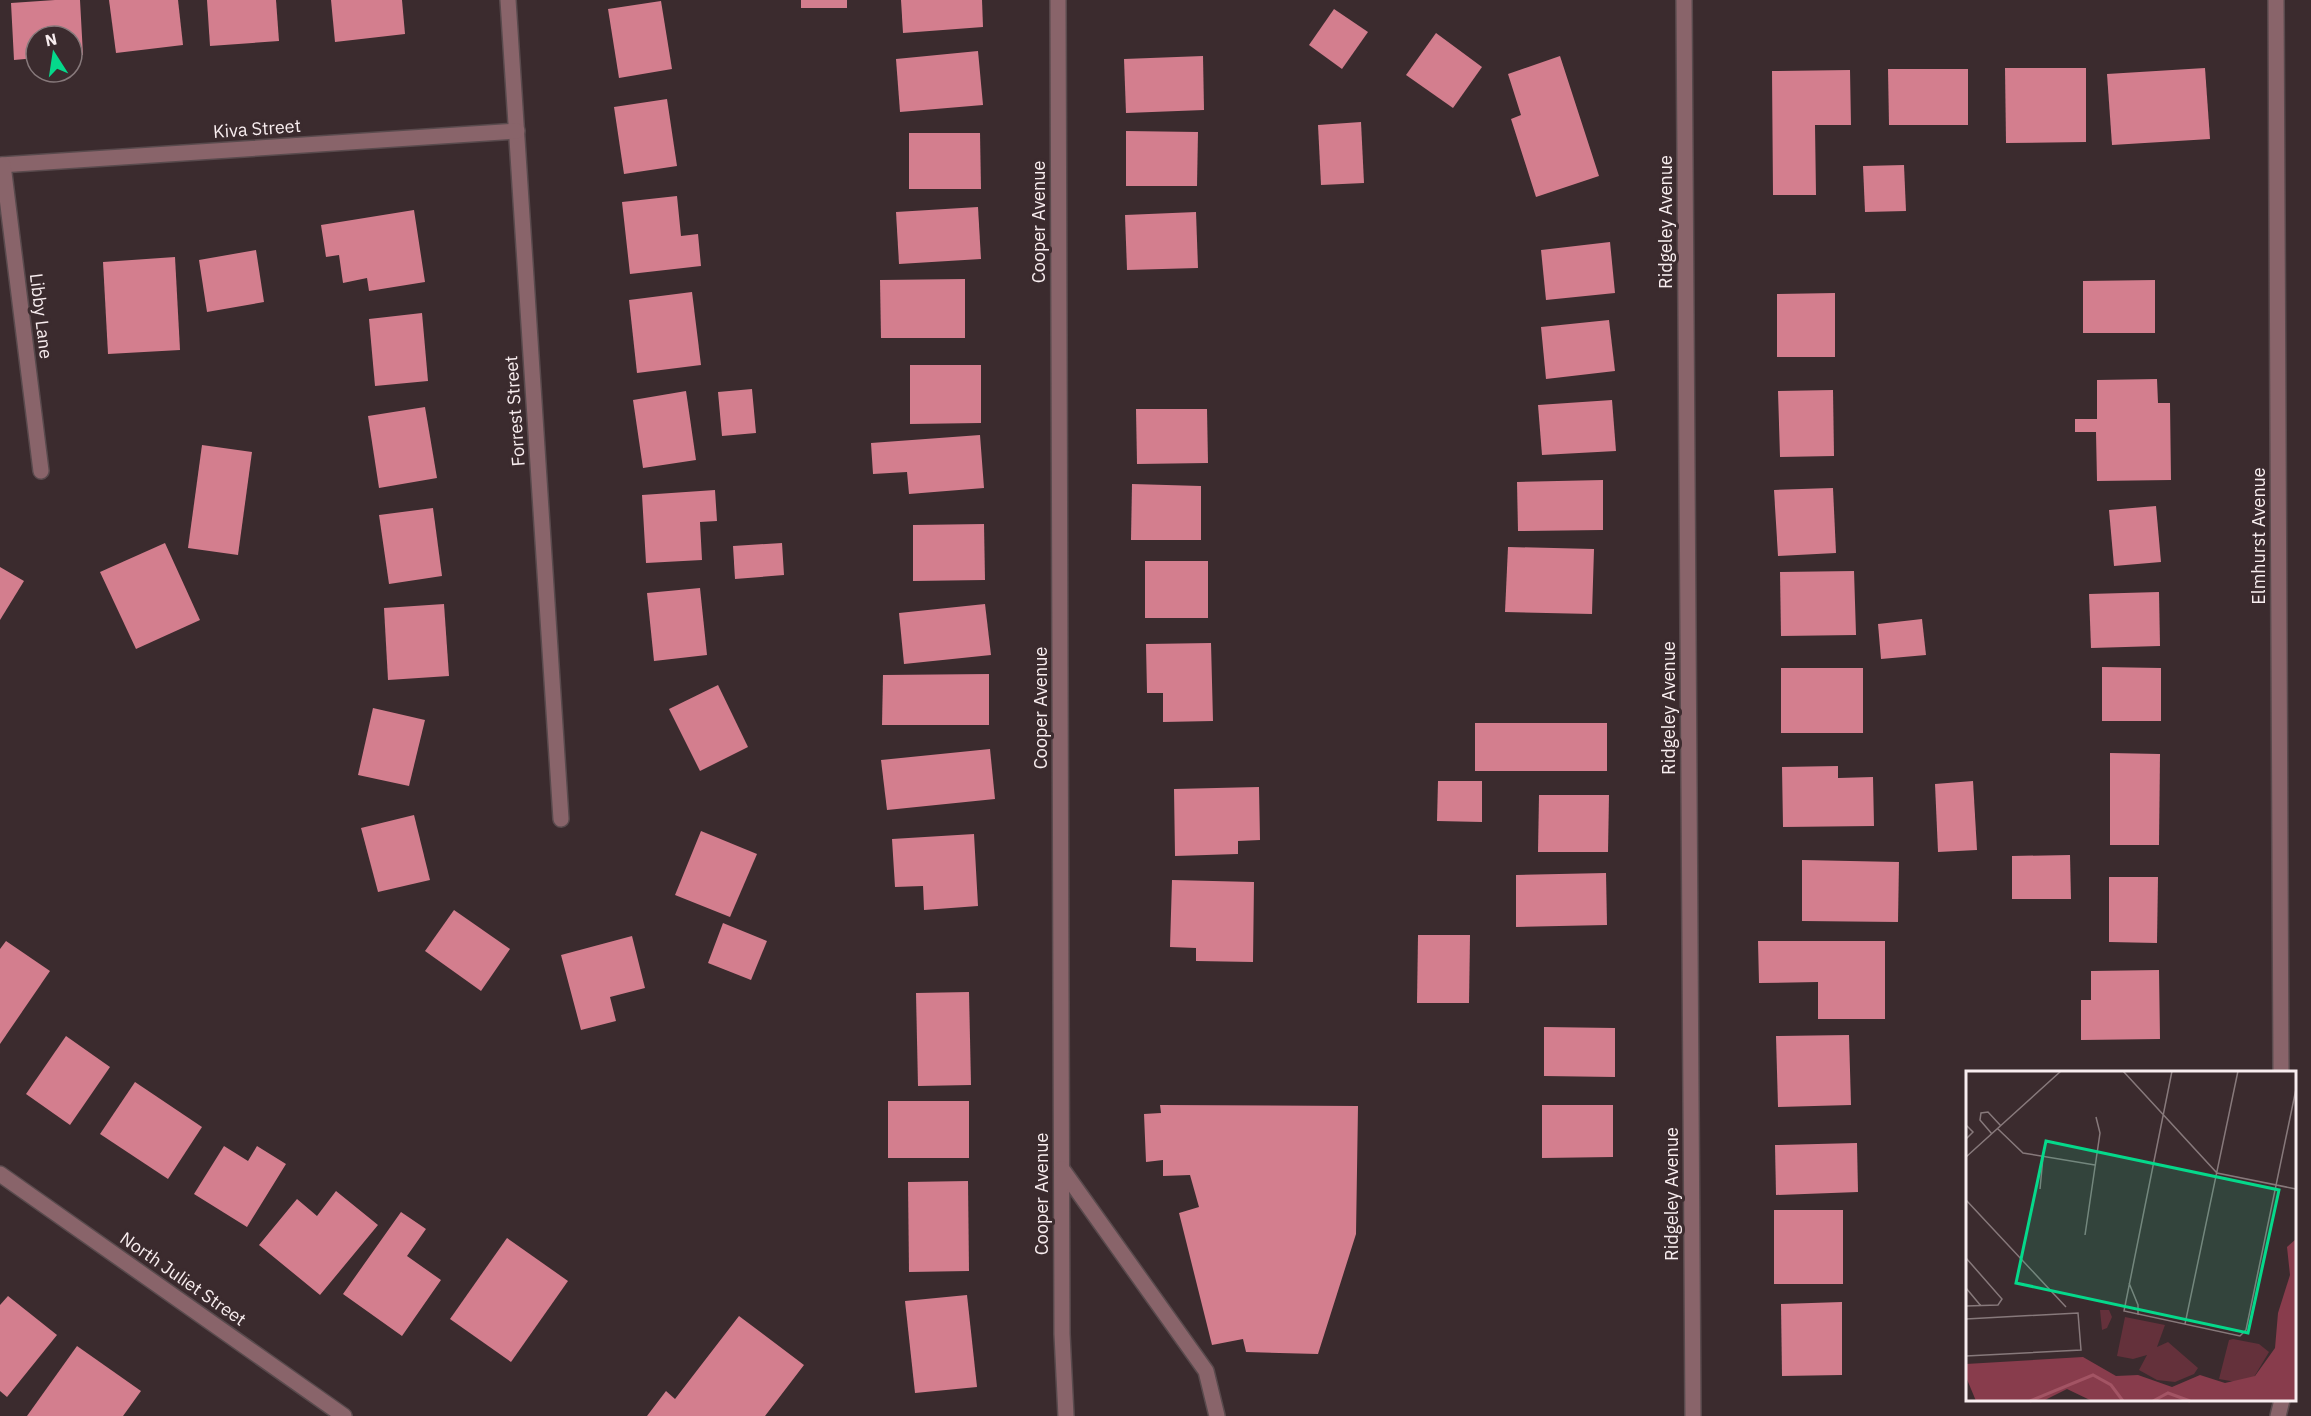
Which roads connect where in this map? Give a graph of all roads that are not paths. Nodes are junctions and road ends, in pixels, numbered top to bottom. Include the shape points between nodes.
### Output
1 (508, 0) edge
2 (1058, 0) edge
3 (1684, 0) edge
4 (2276, 0) edge
5 (517, 131) junction
6 (1, 165) edge
7 (41, 471) dead end
8 (561, 819) dead end
9 (2282, 1071) edge
10 (1062, 1169) junction
11 (0, 1174) edge
12 (2282, 1401) edge
13 (344, 1416) edge
14 (1066, 1416) edge
15 (1217, 1416) edge
16 (1693, 1416) edge
17 (2278, 1416) edge

1 - 5 street, Forrest Street
2 - 10 street, Cooper Avenue
3 - 16 street, Ridgeley Avenue
4 - 9 street, Elmhurst Avenue
5 - 6 street, Kiva Street
5 - 8 street, Forrest Street
6 - 7 street, Libby Lane
10 - 14 street, Cooper Avenue
10 - 15 street via 1206,1371
11 - 13 street, North Juliet Street
12 - 17 street

